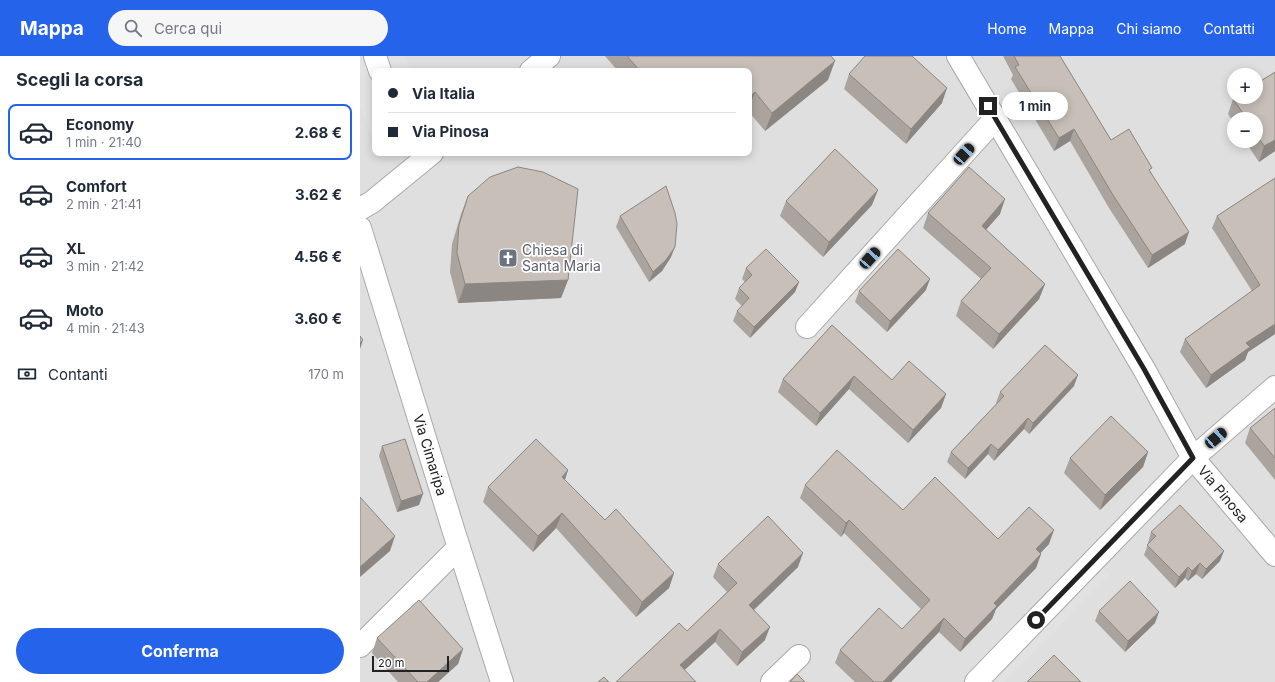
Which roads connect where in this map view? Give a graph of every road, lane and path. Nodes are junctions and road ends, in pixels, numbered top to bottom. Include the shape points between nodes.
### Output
1 (375, 56) edge
2 (549, 56) edge
3 (958, 56) edge
4 (379, 68) edge
5 (535, 68) edge
6 (995, 119) junction
7 (428, 156) edge
8 (360, 209) edge
9 (360, 228) edge
10 (807, 327) dead end
11 (1275, 387) edge
12 (1193, 458) junction
13 (459, 547) junction
14 (1275, 555) edge
15 (360, 646) edge
16 (799, 656) dead end
17 (502, 682) edge
18 (772, 682) edge
19 (976, 682) edge

1 - 4 street
2 - 5 street
3 - 6 street, Via Pinosa
6 - 10 street
6 - 12 street, Via Pinosa via 1144,369
7 - 8 street
9 - 13 street, Via Cimaripa
11 - 12 street
12 - 14 street, Via Pinosa
12 - 19 street
13 - 15 street
13 - 17 street, Via Cimaripa
16 - 18 street

